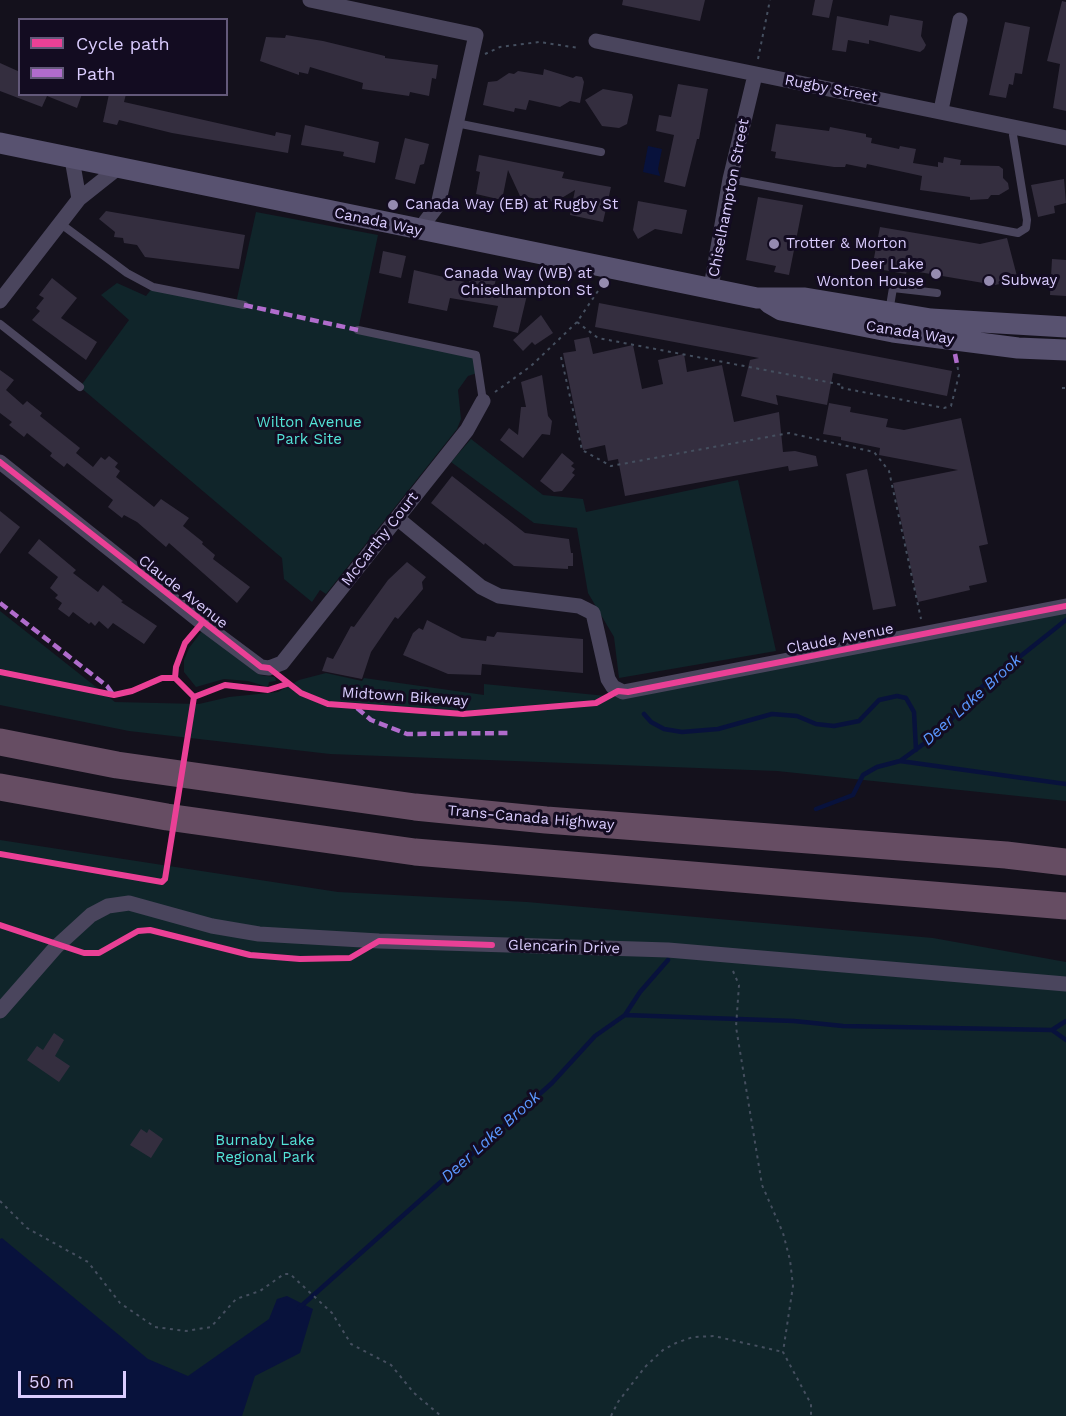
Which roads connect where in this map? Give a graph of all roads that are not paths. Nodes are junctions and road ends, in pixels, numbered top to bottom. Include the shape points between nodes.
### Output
1 (310, 0) edge
2 (960, 20) dead end
3 (596, 41) dead end
4 (755, 75) junction
5 (941, 110) junction
6 (454, 123) junction
7 (1015, 128) junction
8 (1066, 138) edge
9 (0, 142) edge
10 (602, 152) dead end
11 (72, 159) junction
12 (118, 168) junction
13 (730, 179) junction
14 (79, 199) junction
15 (61, 224) junction
16 (419, 230) junction
17 (711, 287) junction
18 (937, 293) dead end
19 (757, 298) junction
20 (0, 302) edge
21 (244, 305) dead end
22 (888, 313) junction
23 (0, 324) edge
24 (1066, 327) edge
25 (358, 330) dead end
26 (1066, 351) edge
27 (80, 387) dead end
28 (483, 401) joint
29 (0, 462) edge
30 (397, 518) junction
31 (1066, 606) edge
32 (269, 668) joint
33 (0, 742) edge
34 (0, 787) edge
35 (1066, 862) edge
36 (982, 897) junction
37 (1066, 906) edge
38 (1066, 922) edge
39 (1066, 984) edge
40 (0, 1011) edge

1 - 6 street via 476,35
2 - 5 street
3 - 4 street, Rugby Street
4 - 5 street, Rugby Street
4 - 13 street, Chiselhampton Street
5 - 7 street, Rugby Street
6 - 10 lane
6 - 16 street via 438,205
7 - 8 street, Rugby Street
7 - 13 lane via 1027,220 1026,228 1018,233
9 - 11 main road, Canada Way
11 - 12 main road, Canada Way
11 - 14 street
12 - 14 street
12 - 16 main road, Canada Way
13 - 17 street, Chiselhampton Street
14 - 15 street
15 - 20 street
15 - 21 lane via 127,273 153,287
16 - 17 main road, Canada Way
17 - 19 main road, Canada Way
18 - 22 lane via 893,288
19 - 22 main road, Canada Way via 805,298
19 - 26 main road, Canada Way via 781,310 893,332
22 - 24 main road, Canada Way via 974,323
23 - 27 lane
25 - 28 lane via 476,355
28 - 30 street, McCarthy Court via 467,430
29 - 32 street, Claude Avenue via 202,623 261,667
30 - 31 street, Claude Avenue via 481,587 499,596 579,606 592,613 608,679 618,691
30 - 32 street, McCarthy Court via 282,663
33 - 35 highway, Trans-Canada Highway via 139,768 415,807
34 - 36 highway via 167,817 415,852
36 - 37 highway
36 - 38 highway
39 - 40 street, Glencarin Drive via 668,950 259,934 212,926 129,903 108,906 91,915

